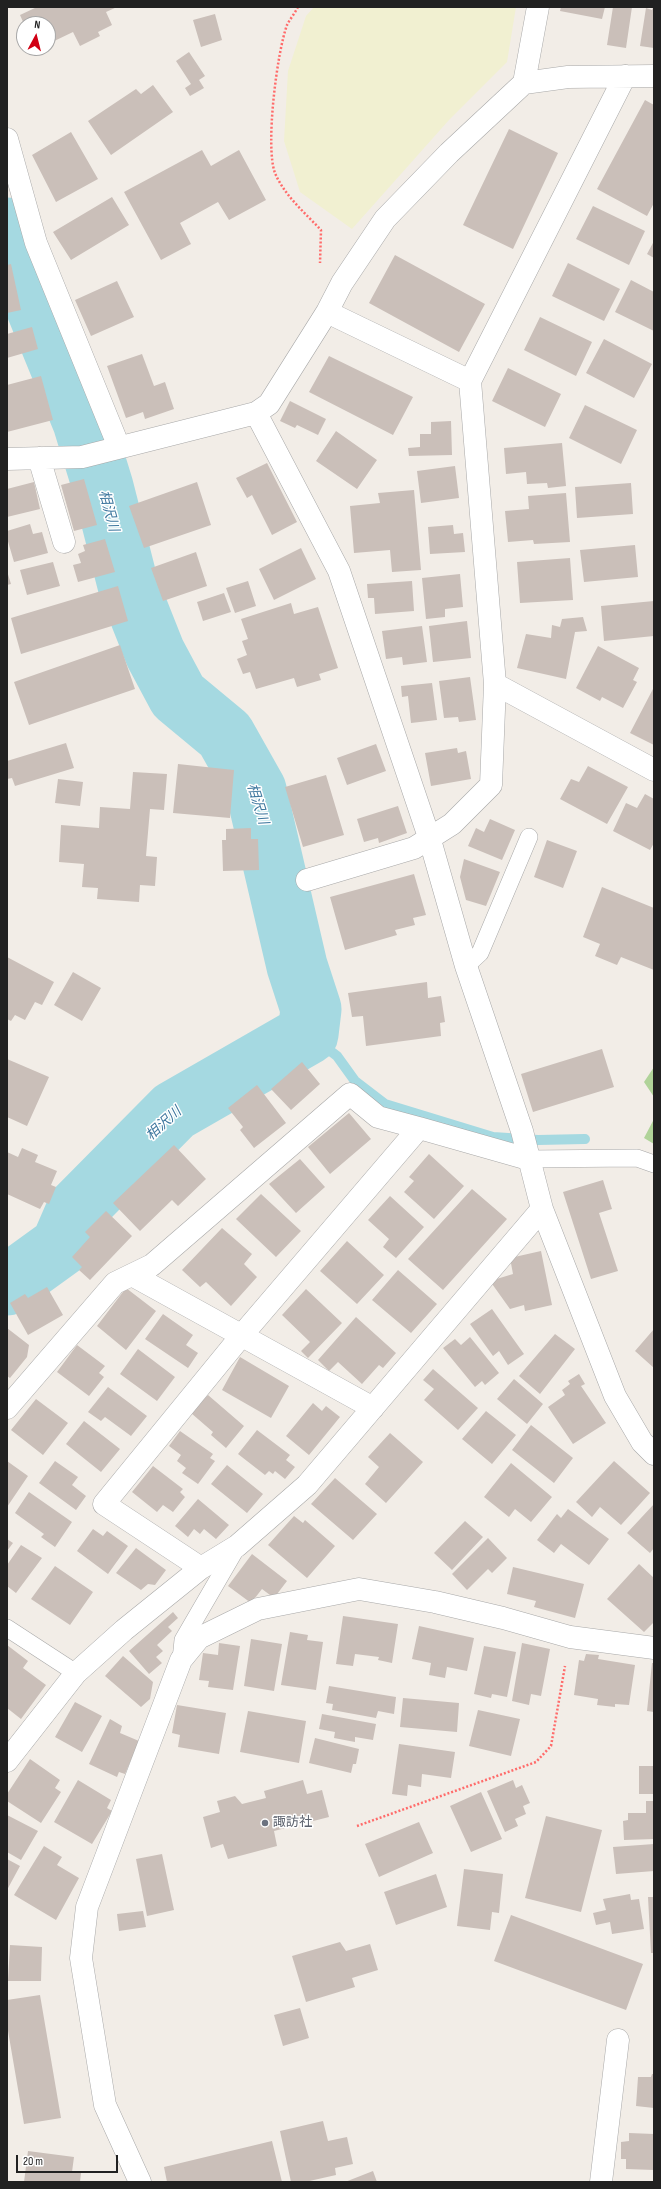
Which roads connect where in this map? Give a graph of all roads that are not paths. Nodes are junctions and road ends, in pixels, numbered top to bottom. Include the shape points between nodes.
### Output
1 (538, 7) edge
2 (625, 76) junction
3 (654, 76) edge
4 (524, 83) junction
5 (7, 139) edge
6 (327, 312) junction
7 (470, 381) junction
8 (256, 413) junction
9 (112, 449) junction
10 (39, 458) junction
11 (7, 459) edge
12 (64, 542) dead end
13 (495, 684) junction
14 (654, 770) edge
15 (529, 836) dead end
16 (430, 840) junction
17 (307, 880) dead end
18 (466, 966) junction
19 (419, 1128) junction
20 (525, 1145) junction
21 (654, 1164) edge
22 (542, 1209) junction
23 (132, 1275) junction
24 (242, 1335) junction
25 (7, 1408) edge
26 (373, 1408) junction
27 (654, 1454) edge
28 (237, 1546) junction
29 (201, 1568) junction
30 (7, 1628) edge
31 (654, 1648) edge
32 (181, 1660) junction
33 (76, 1673) junction
34 (7, 1761) edge
35 (618, 2040) dead end
36 (140, 2182) edge
37 (601, 2182) edge

1 - 4 street
2 - 3 street
2 - 4 street via 568,77
2 - 7 street
4 - 6 street via 449,153 385,219 342,283
5 - 9 street via 36,244
6 - 7 street
6 - 8 street via 269,404
7 - 13 street
8 - 9 street
8 - 16 street via 339,571
9 - 10 street via 82,457
10 - 11 street
10 - 12 street
13 - 14 street
13 - 16 street via 491,785 452,824
15 - 18 lane via 480,952
16 - 17 street via 414,848
16 - 18 street
18 - 20 street
19 - 20 street
19 - 23 street via 378,1116 350,1094 152,1265
19 - 24 street
20 - 21 lane via 637,1158
20 - 22 street
22 - 26 street
22 - 27 street via 615,1396 642,1442
23 - 24 street
23 - 25 street via 115,1284
24 - 26 street
24 - 29 street via 104,1504
26 - 28 street via 307,1485
28 - 29 street
28 - 32 lane via 183,1640
29 - 33 street via 124,1630
30 - 33 lane
31 - 32 street via 570,1638 503,1618 435,1602 359,1589 258,1609 199,1638
32 - 36 street via 86,1907 81,1958 105,2106
33 - 34 street
35 - 37 street

